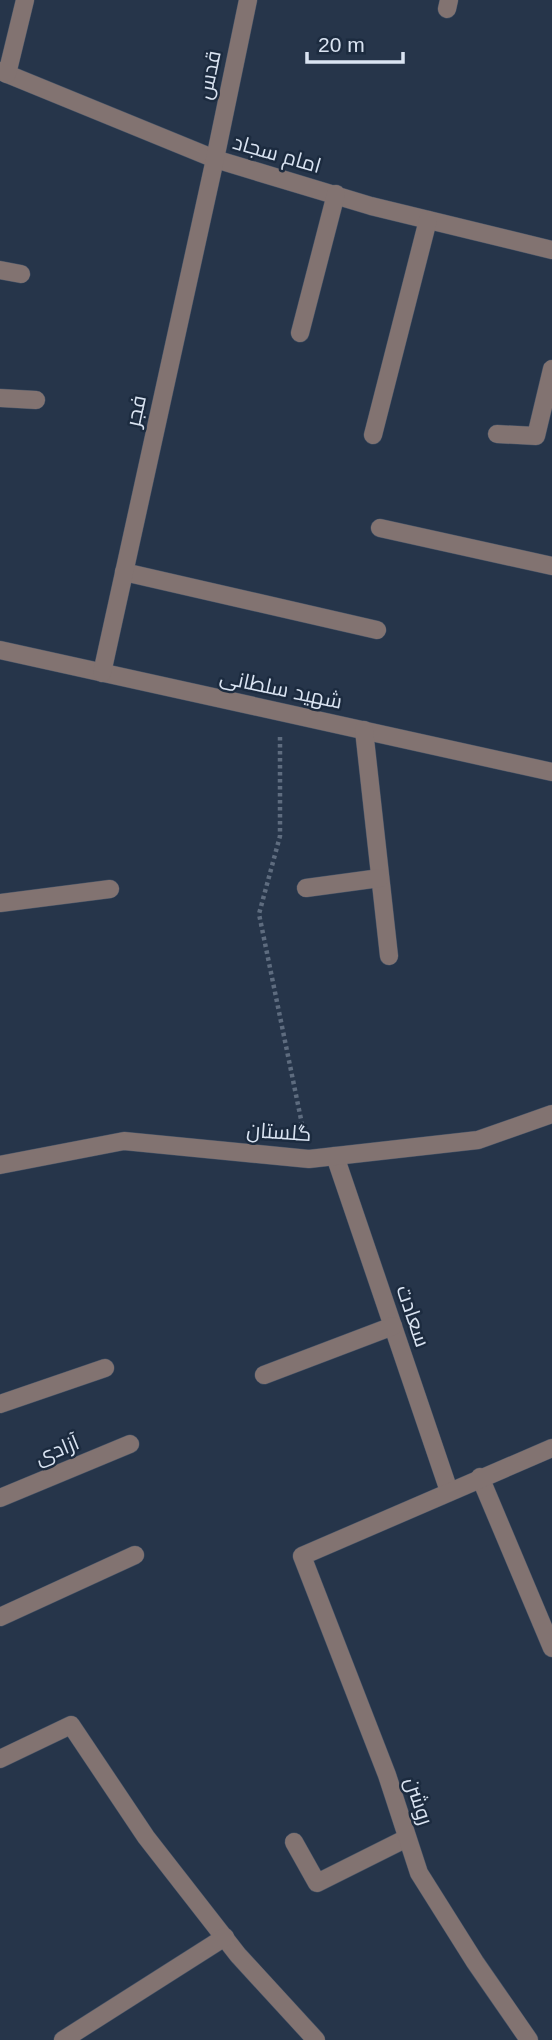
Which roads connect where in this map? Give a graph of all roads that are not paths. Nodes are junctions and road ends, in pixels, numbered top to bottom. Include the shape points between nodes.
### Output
1 (25, 0) edge
2 (248, 0) edge
3 (4, 73) edge
4 (215, 159) junction
5 (336, 194) junction
6 (428, 220) junction
7 (552, 250) edge
8 (0, 270) edge
9 (20, 274) dead end
10 (300, 333) dead end
11 (552, 369) edge
12 (0, 398) edge
13 (36, 400) dead end
14 (497, 434) dead end
15 (373, 435) dead end
16 (380, 528) dead end
17 (552, 566) edge
18 (124, 572) junction
19 (377, 630) dead end
20 (0, 650) edge
21 (102, 673) junction
22 (364, 730) junction
23 (552, 772) edge
24 (380, 878) junction
25 (306, 888) dead end
26 (110, 889) dead end
27 (0, 903) edge
28 (389, 956) dead end
29 (552, 1114) edge
30 (335, 1156) junction
31 (0, 1165) edge
32 (393, 1326) junction
33 (105, 1368) dead end
34 (264, 1375) dead end
35 (0, 1404) edge
36 (130, 1444) dead end
37 (552, 1448) edge
38 (480, 1477) junction
39 (449, 1491) junction
40 (0, 1498) edge
41 (135, 1555) dead end
42 (0, 1616) edge
43 (552, 1648) edge
44 (0, 1759) edge
45 (407, 1838) junction
46 (294, 1842) dead end
47 (225, 1937) junction
48 (63, 2040) edge
49 (316, 2040) edge
50 (529, 2040) edge

1 - 3 street
2 - 4 street, قدس
3 - 4 street, امام سجاد
4 - 5 street, امام سجاد
4 - 18 street, فجر
5 - 6 street, امام سجاد
5 - 10 street
6 - 7 street, امام سجاد
6 - 15 street
8 - 9 street
11 - 14 street via 536,436
12 - 13 street
16 - 17 street
18 - 19 street
18 - 21 street, فجر
20 - 21 street, شهید سلطانی
21 - 22 street, شهید سلطانی
22 - 23 street, شهید سلطانی
22 - 24 street
24 - 25 street
24 - 28 street
26 - 27 street
29 - 30 street, گلستان via 478,1140
30 - 31 street, گلستان via 309,1159 124,1141
30 - 32 street, سعادت
32 - 34 street
32 - 39 street, سعادت
33 - 35 street
36 - 40 street, آزادی
37 - 38 street
38 - 39 street
38 - 43 street
39 - 45 street, روشن via 303,1556
41 - 42 street
44 - 47 street via 71,1725 146,1837
45 - 46 street via 317,1883
45 - 50 street, روشن via 419,1873
47 - 48 street
47 - 49 street

